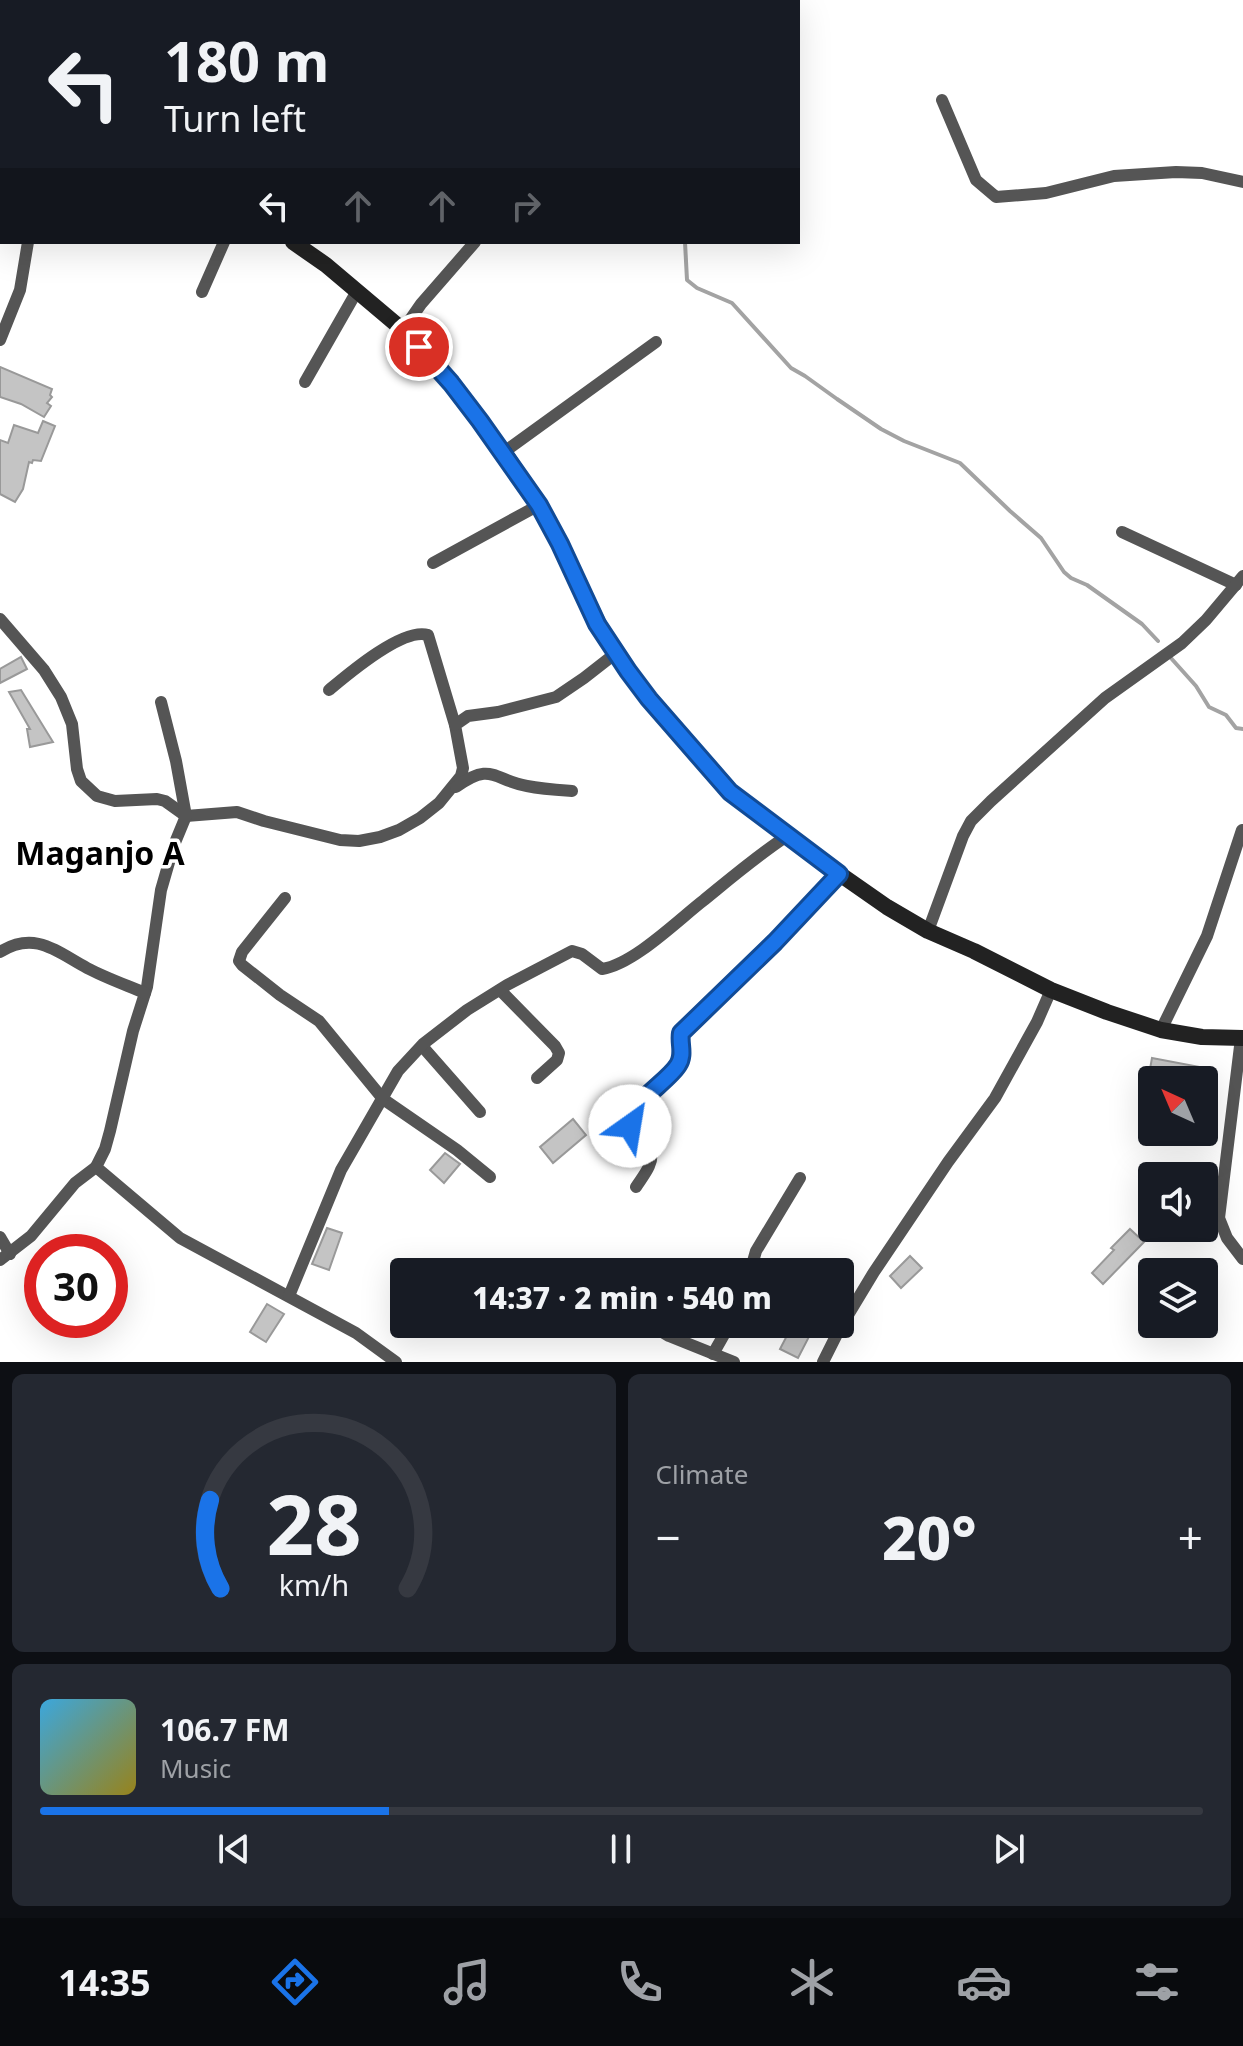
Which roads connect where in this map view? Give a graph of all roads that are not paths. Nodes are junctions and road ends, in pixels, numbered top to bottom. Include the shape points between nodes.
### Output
1 (942, 100) dead end
2 (1243, 182) edge
3 (28, 244) edge
4 (223, 244) edge
5 (296, 244) edge
6 (473, 244) edge
7 (357, 291) junction
8 (202, 292) dead end
9 (403, 330) junction
10 (0, 340) edge
11 (656, 342) dead end
12 (305, 382) dead end
13 (504, 452) junction
14 (539, 505) junction
15 (1122, 532) dead end
16 (433, 563) dead end
17 (1240, 581) edge
18 (0, 619) edge
19 (616, 653) junction
20 (329, 690) dead end
21 (161, 702) dead end
22 (455, 725) junction
23 (450, 791) junction
24 (572, 791) dead end
25 (186, 816) junction
26 (1242, 830) edge
27 (787, 836) junction
28 (839, 874) junction
29 (285, 898) dead end
30 (928, 931) junction
31 (0, 952) edge
32 (500, 990) junction
33 (1051, 990) junction
34 (145, 993) junction
35 (1161, 1030) junction
36 (1242, 1038) edge
37 (422, 1046) junction
38 (537, 1078) dead end
39 (383, 1099) junction
40 (480, 1112) dead end
41 (96, 1167) junction
42 (490, 1177) dead end
43 (800, 1178) dead end
44 (636, 1187) dead end
45 (0, 1237) edge
46 (5, 1257) edge
47 (754, 1258) edge
48 (1243, 1259) edge
49 (289, 1296) junction
50 (674, 1338) edge
51 (722, 1338) edge
52 (713, 1354) junction
53 (396, 1362) edge
54 (734, 1362) edge
55 (823, 1362) edge

1 - 2 street via 976,180 996,197 1046,193 1114,176 1176,172
3 - 10 street via 20,290
4 - 8 street
5 - 7 street
6 - 9 street
7 - 9 street
7 - 12 street
9 - 13 street
11 - 13 street
13 - 14 street
14 - 16 street
14 - 19 street
15 - 17 street
17 - 30 street via 1182,643 1105,698 971,821
18 - 25 street via 61,697 72,724 77,769 88,789 115,801 165,801
19 - 22 street via 556,697 468,716
19 - 27 street via 730,792
20 - 22 street via 367,659 421,633 428,635
21 - 25 street
22 - 23 street via 463,768
23 - 24 street via 468,778 494,773 525,786
23 - 25 street via 399,830 359,841 237,812
25 - 34 street via 161,890
26 - 35 street via 1207,936
27 - 28 street
27 - 32 street via 619,964 602,969 572,951
28 - 30 street
28 - 44 street via 681,1033 678,1065 629,1118 652,1156
29 - 39 street via 239,961 319,1021
30 - 33 street
31 - 34 street via 33,942
32 - 37 street
32 - 38 street via 559,1053
33 - 35 street
33 - 55 street via 995,1098 871,1277
34 - 41 street
35 - 36 street
36 - 48 street via 1219,1218
37 - 39 street via 398,1071
37 - 40 street
39 - 42 street
39 - 49 street via 341,1170
41 - 46 street
41 - 49 street via 180,1238
43 - 47 street
45 - 46 street
49 - 53 street
50 - 52 street
51 - 52 street
52 - 54 street

